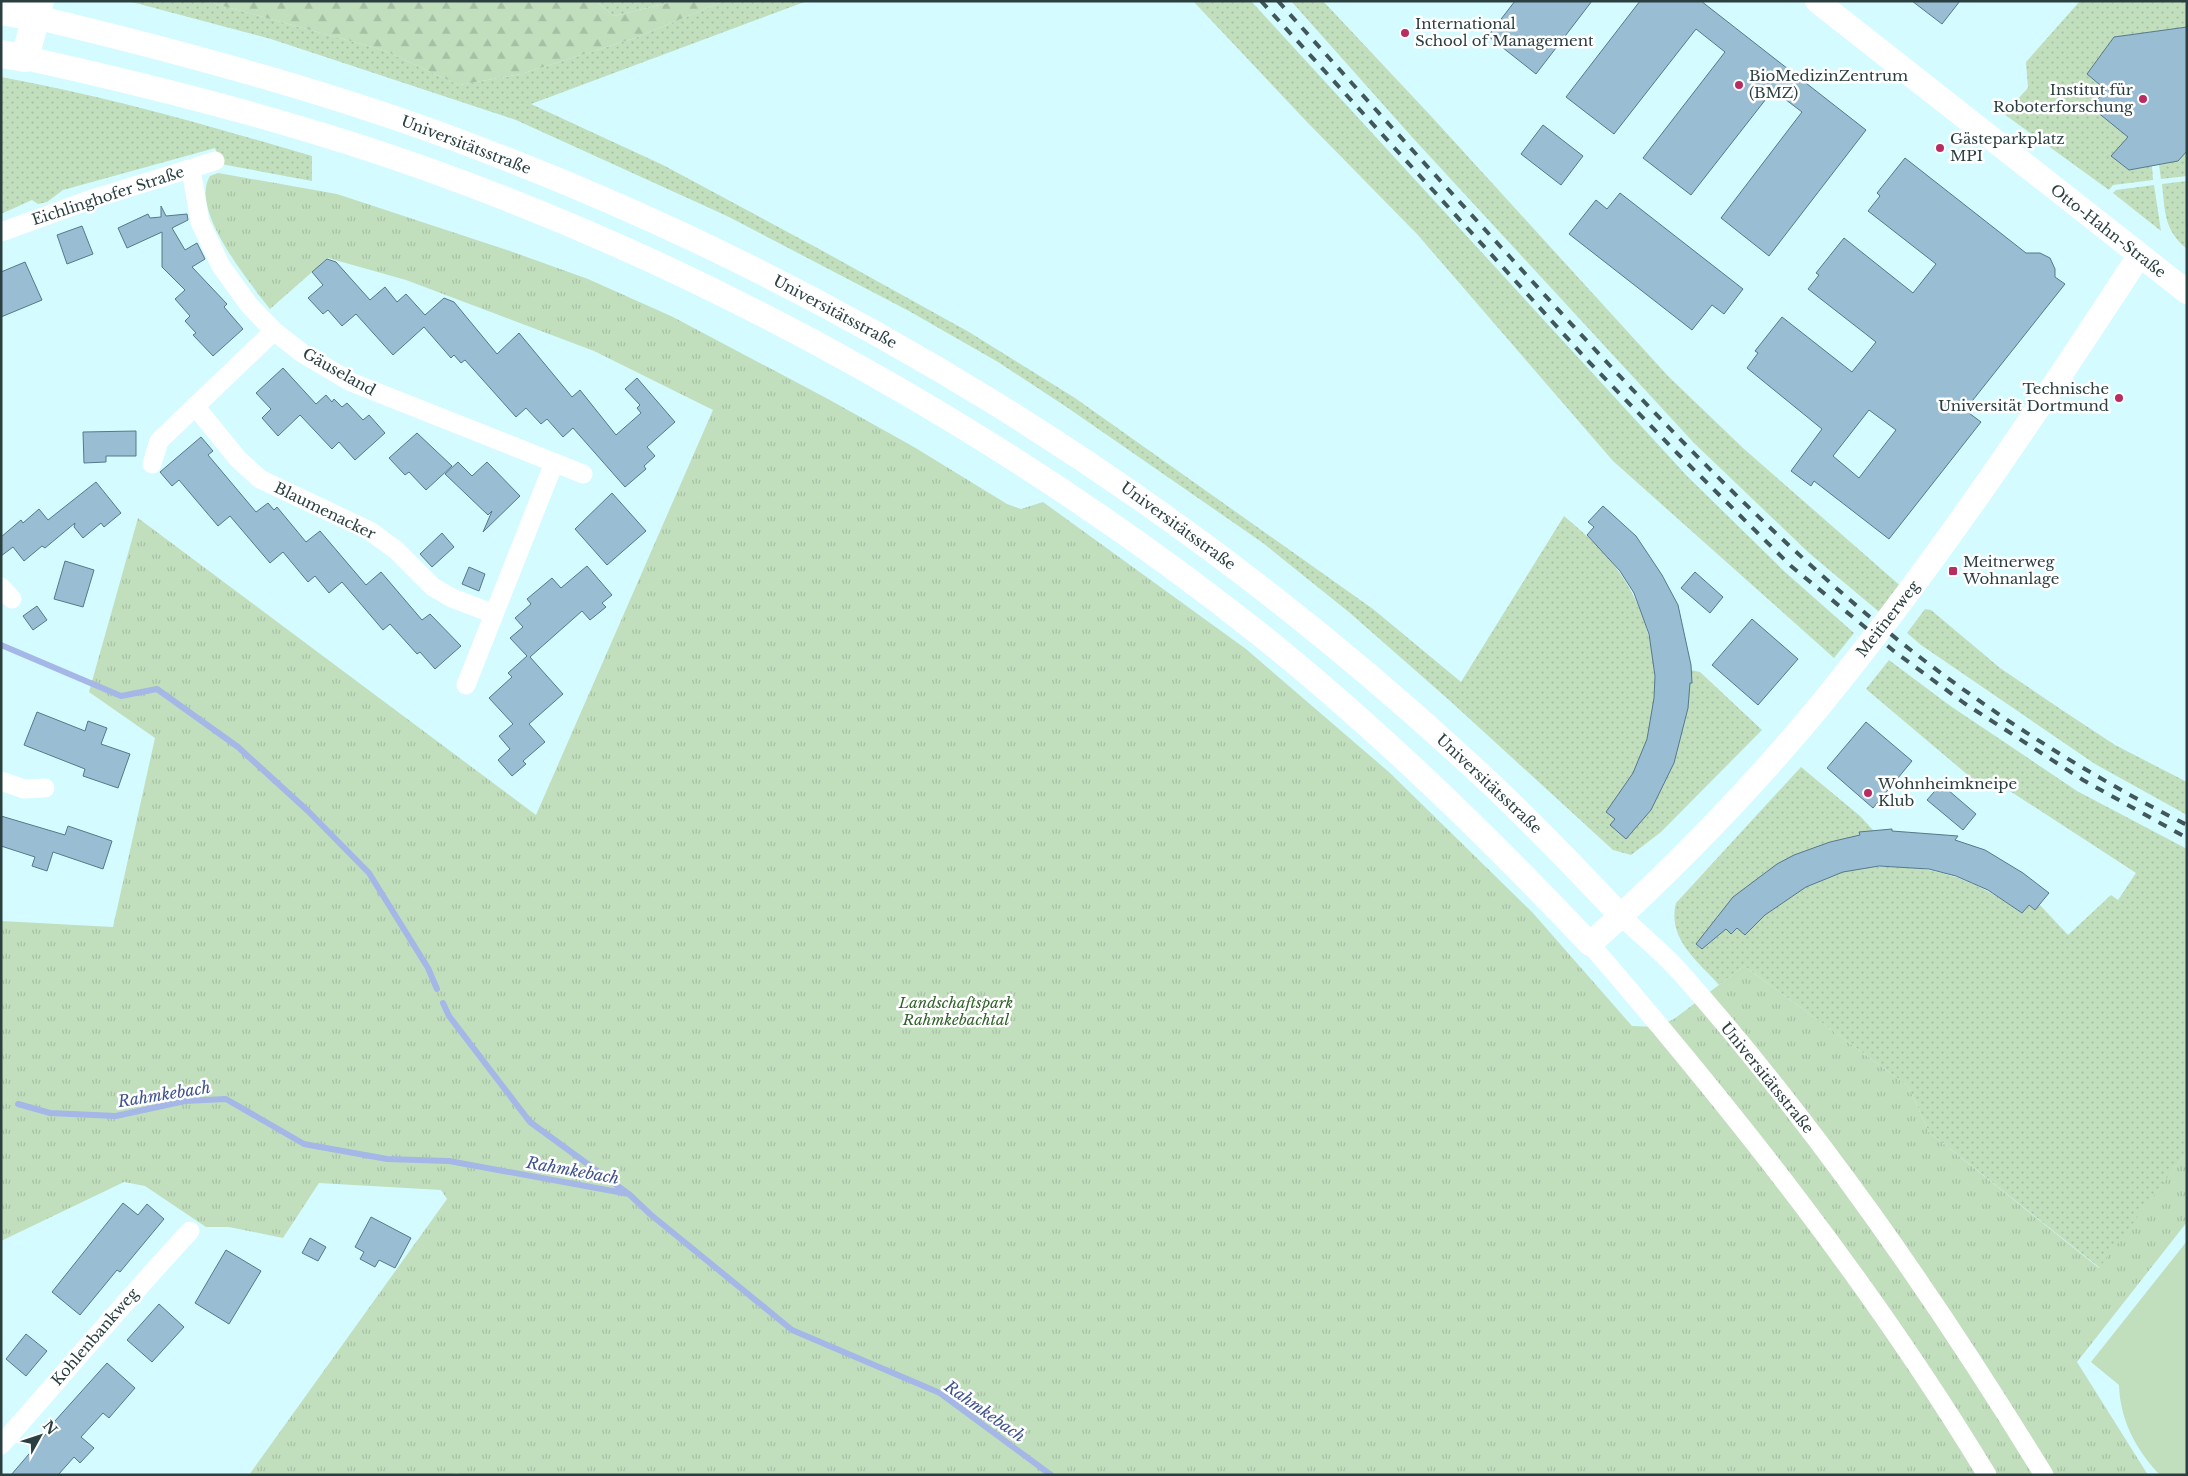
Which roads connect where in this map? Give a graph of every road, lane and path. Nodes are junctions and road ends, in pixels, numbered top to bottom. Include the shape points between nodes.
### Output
1 (1817, 1) edge
2 (38, 9) edge
3 (1, 11) edge
4 (13, 56) edge
5 (215, 161) dead end
6 (192, 169) junction
7 (1, 232) edge
8 (2139, 256) junction
9 (2187, 292) edge
10 (274, 331) junction
11 (195, 406) junction
12 (554, 463) junction
13 (152, 464) dead end
14 (584, 474) dead end
15 (494, 614) junction
16 (466, 685) dead end
17 (1, 781) edge
18 (45, 788) dead end
19 (1621, 916) junction
20 (1590, 944) junction
21 (190, 1232) dead end
22 (1, 1445) edge
23 (1987, 1475) edge
24 (2044, 1475) edge

1 - 8 street, Otto-Hahn-Straße
2 - 3 main road, Universitätsstraße
2 - 4 main road
2 - 19 street, Universitätsstraße via 315,92 446,136 610,201 703,244 911,353 1055,440 1277,599 1473,767
4 - 20 street via 122,80 252,115 431,170 658,265 842,357 1055,486 1160,558 1250,627 1382,738
5 - 6 street, Eichlinghofer Straße
6 - 7 street, Eichlinghofer Straße via 92,199
6 - 10 street, Gäuseland via 200,222 208,241 234,286
8 - 9 street, Otto-Hahn-Straße
8 - 19 street, Meitnerweg via 2022,434 1853,665 1758,776
10 - 11 street
10 - 12 street, Gäuseland via 302,353 351,382
11 - 13 street via 159,441
11 - 15 street, Blaumenacker via 238,459 260,478 370,530 434,587 452,598
12 - 14 street, Gäuseland
12 - 15 street
15 - 16 street
17 - 18 street via 24,789
19 - 20 street, Meitnerweg
19 - 24 street, Universitätsstraße via 1680,972 1709,1005 1849,1183 1972,1358
20 - 23 street via 1803,1204 1923,1375
21 - 22 street, Kohlenbankweg via 133,1292

